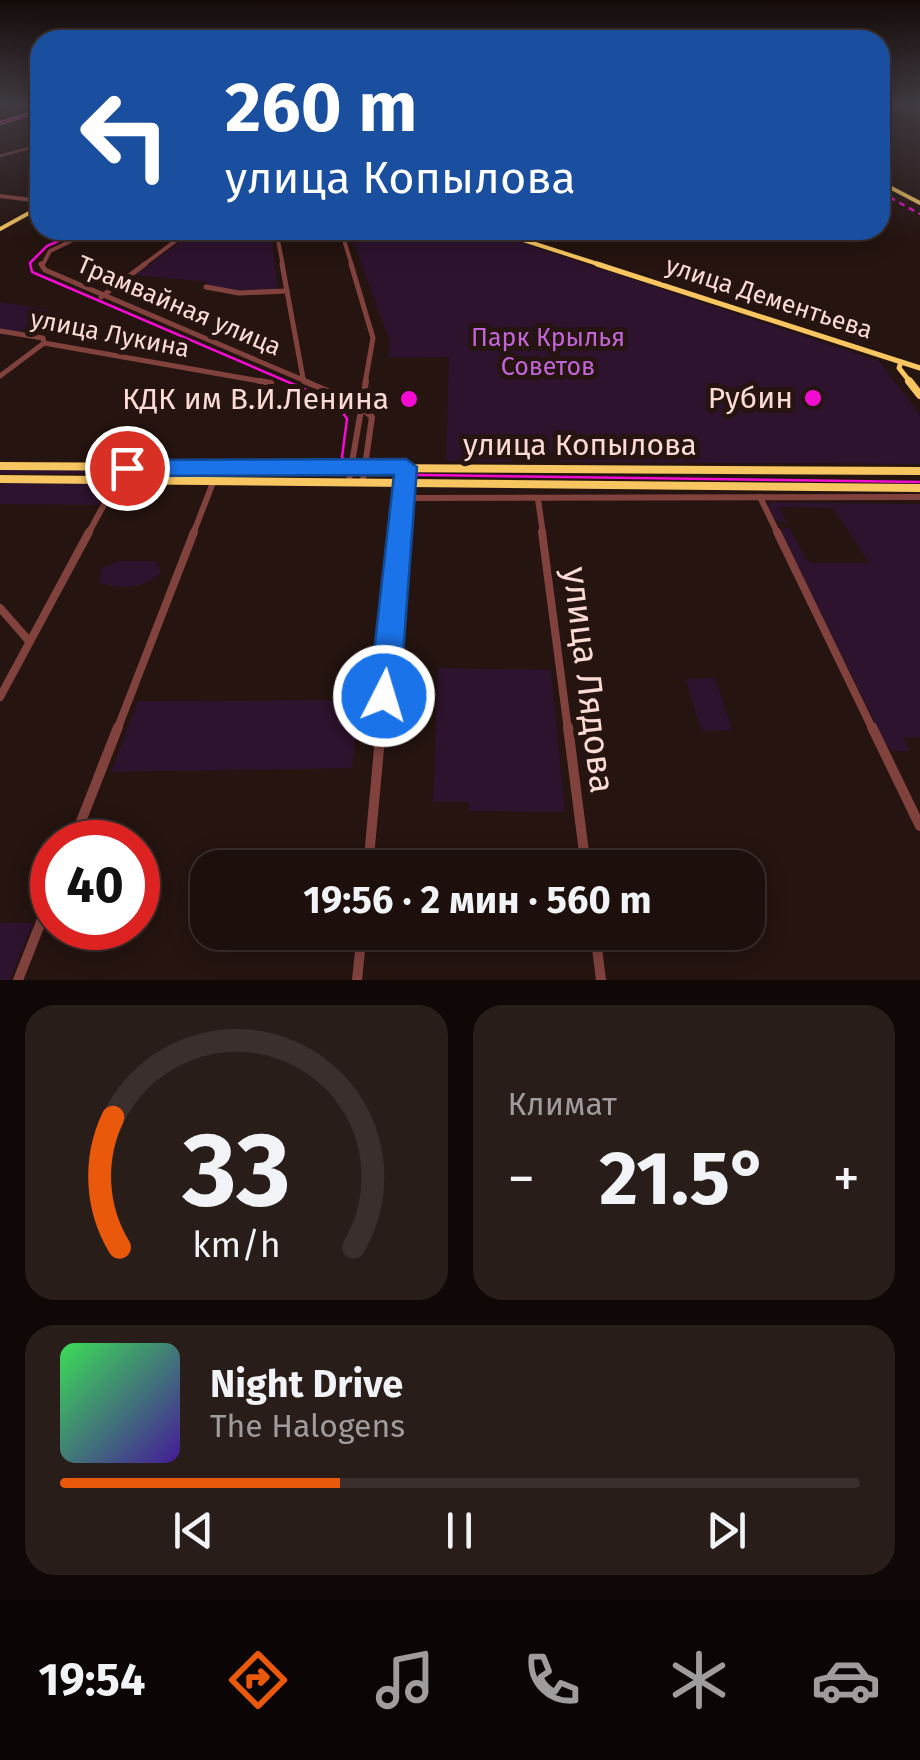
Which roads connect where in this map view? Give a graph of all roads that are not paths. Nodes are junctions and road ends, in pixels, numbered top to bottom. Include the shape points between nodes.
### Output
1 (890, 187) edge
2 (0, 196) edge
3 (30, 202) edge
4 (920, 203) edge
5 (30, 210) edge
6 (0, 229) edge
7 (73, 240) edge
8 (177, 240) edge
9 (278, 240) edge
10 (341, 240) edge
11 (523, 240) edge
12 (206, 287) dead end
13 (288, 291) junction
14 (101, 297) junction
15 (0, 331) edge
16 (44, 344) junction
17 (901, 362) junction
18 (920, 368) edge
19 (0, 376) edge
20 (303, 379) junction
21 (271, 384) dead end
22 (920, 395) edge
23 (363, 409) junction
24 (0, 466) edge
25 (366, 466) junction
26 (406, 467) junction
27 (545, 467) junction
28 (352, 468) junction
29 (920, 471) edge
30 (215, 478) junction
31 (0, 479) edge
32 (118, 479) junction
33 (349, 480) junction
34 (364, 480) junction
35 (405, 482) junction
36 (548, 484) junction
37 (692, 486) junction
38 (920, 488) edge
39 (760, 496) junction
40 (920, 497) edge
41 (403, 498) junction
42 (538, 499) junction
43 (698, 499) junction
44 (0, 608) edge
45 (29, 642) junction
46 (0, 697) edge
47 (82, 820) edge
48 (920, 826) edge
49 (370, 850) edge
50 (584, 850) edge
51 (30, 950) edge
52 (360, 950) edge
53 (597, 950) edge
54 (18, 980) edge
55 (358, 980) edge
56 (601, 980) edge

1 - 4 main road
2 - 3 street
5 - 6 main road
7 - 14 street, Трамвайная улица via 50,251 42,264
8 - 14 street
9 - 13 street
10 - 23 street via 373,331
11 - 17 main road, улица Дементьева
12 - 13 street
13 - 20 street
14 - 20 street, Трамвайная улица
15 - 16 street, улица Лукина via 44,338
16 - 19 street
16 - 21 street, улица Лукина
17 - 18 main road, улица Дементьева
17 - 22 main road
20 - 23 street, Трамвайная улица
23 - 25 street via 372,417
23 - 28 street
24 - 28 main road, улица Копылова
25 - 26 main road, улица Копылова
25 - 28 main road, улица Копылова
25 - 34 street
26 - 27 main road, улица Копылова
26 - 35 street
27 - 29 main road, улица Копылова
27 - 36 main road via 535,474
28 - 33 street
30 - 32 main road, улица Копылова
30 - 33 main road, улица Копылова
30 - 47 street
31 - 32 main road, улица Копылова
32 - 45 street
33 - 34 main road, улица Копылова
34 - 35 main road, улица Копылова
35 - 36 main road, улица Копылова
35 - 41 street
36 - 37 main road, улица Копылова
37 - 38 main road, улица Копылова
37 - 43 street
39 - 40 street, улица Копылова
39 - 43 street, улица Копылова
39 - 48 street
41 - 42 street, улица Копылова
41 - 49 street
42 - 43 street, улица Копылова
42 - 50 street, улица Лядова
44 - 45 street
45 - 46 street
51 - 54 street
52 - 55 street
53 - 56 street

